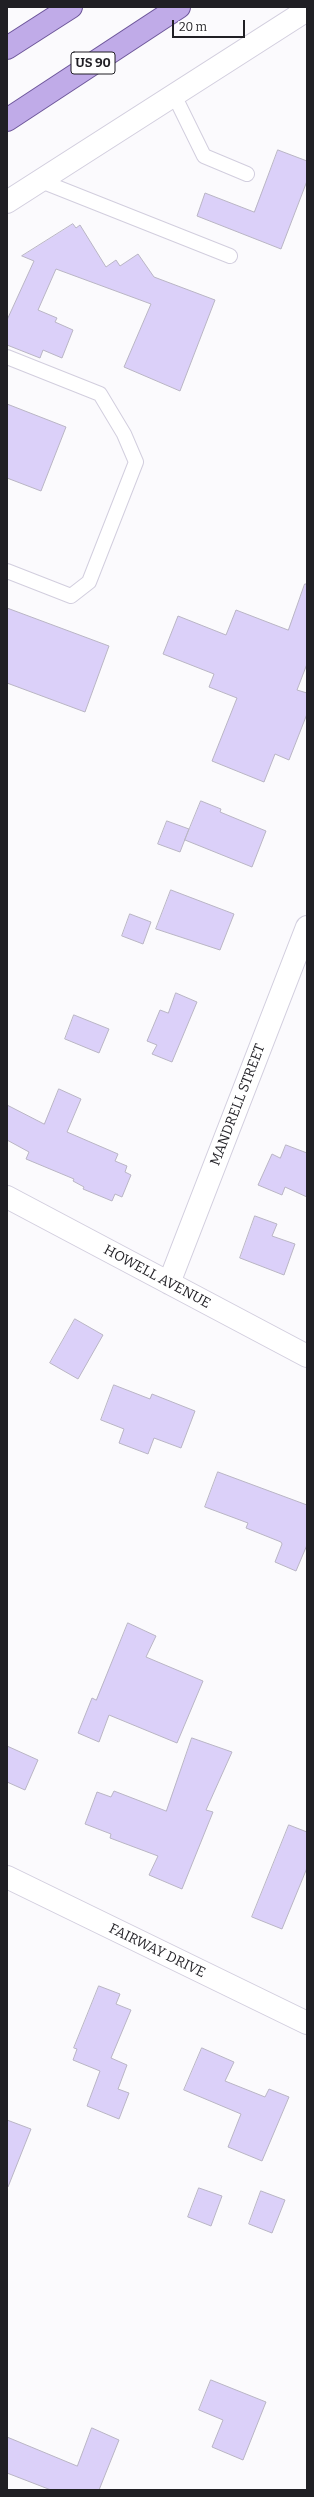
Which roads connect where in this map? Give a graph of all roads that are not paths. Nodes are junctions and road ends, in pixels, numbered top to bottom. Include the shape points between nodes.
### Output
1 (71, 7) edge
2 (179, 7) edge
3 (307, 10) edge
4 (7, 48) edge
5 (174, 95) junction
6 (7, 120) edge
7 (248, 174) dead end
8 (42, 181) junction
9 (7, 202) edge
10 (230, 256) dead end
11 (7, 357) edge
12 (7, 570) edge
13 (307, 927) edge
14 (7, 1197) edge
15 (169, 1283) junction
16 (307, 1356) edge
17 (7, 1877) edge
18 (307, 2023) edge

1 - 4 main road
2 - 6 main road, US 90
3 - 5 street
5 - 7 lane via 204,156
5 - 8 street
8 - 9 street
8 - 10 lane
11 - 12 lane via 100,394 124,434 136,462 89,582 71,596
13 - 15 street, MANDRELL STREET
14 - 15 street, HOWELL AVENUE
15 - 16 street, HOWELL AVENUE
17 - 18 street, FAIRWAY DRIVE

